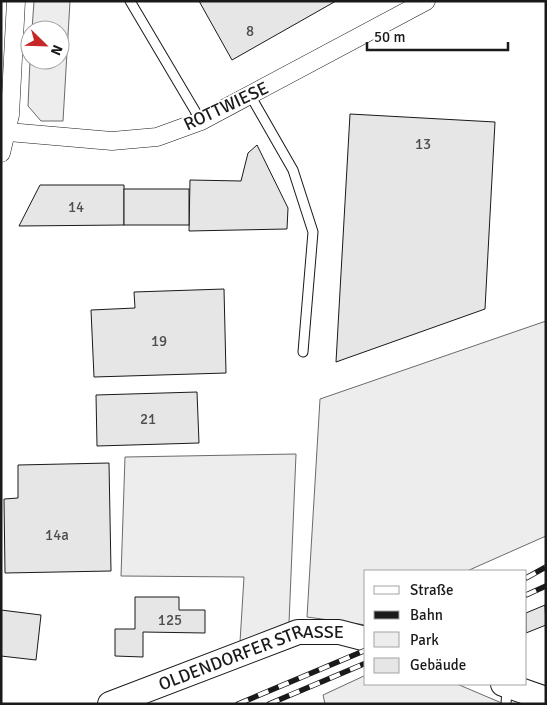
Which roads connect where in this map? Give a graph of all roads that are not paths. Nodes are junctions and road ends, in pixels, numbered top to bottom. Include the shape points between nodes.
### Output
1 (16, 1) edge
2 (130, 1) edge
3 (426, 1) edge
4 (250, 95) junction
5 (201, 121) junction
6 (8, 132) junction
7 (1, 153) edge
8 (303, 352) dead end
9 (364, 639) edge
10 (505, 691) edge
11 (546, 699) edge
12 (110, 704) edge

1 - 6 street
2 - 5 lane
3 - 4 street, ROTTWIESE
4 - 5 street, ROTTWIESE
4 - 8 lane via 293,170 313,232
5 - 6 street, ROTTWIESE via 157,137 112,142
6 - 7 street
9 - 12 main road, OLDENDORFER STRASSE via 339,632 298,632
10 - 11 main road

